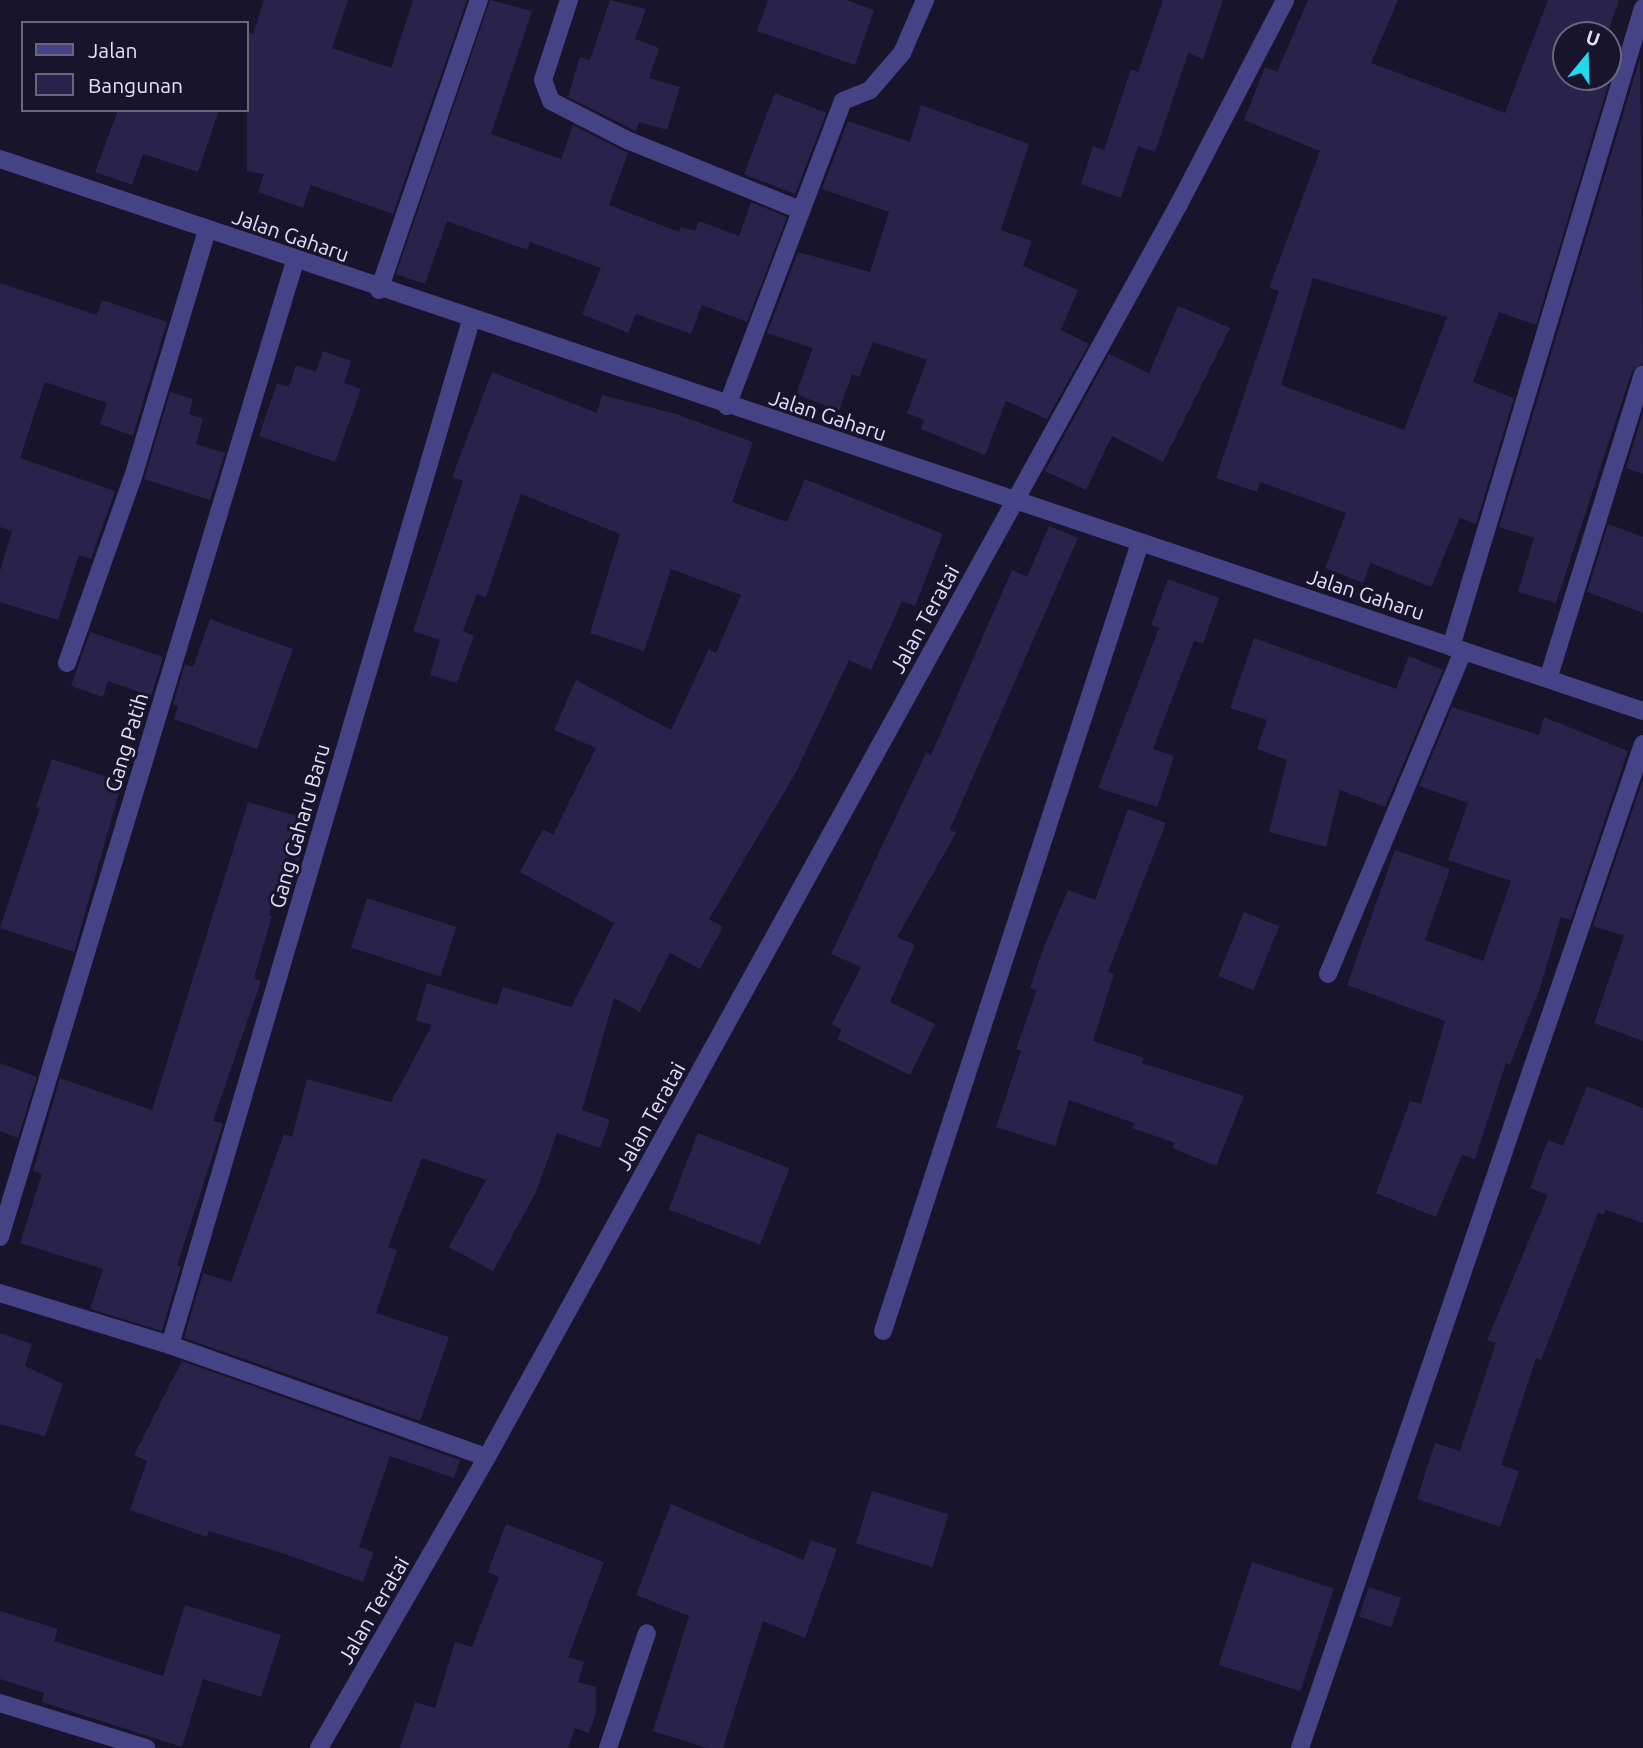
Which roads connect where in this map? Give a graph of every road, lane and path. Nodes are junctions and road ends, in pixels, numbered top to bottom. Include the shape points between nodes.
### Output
1 (479, 0) edge
2 (569, 0) edge
3 (925, 0) edge
4 (1285, 0) edge
5 (1643, 8) edge
6 (0, 159) edge
7 (800, 210) junction
8 (206, 230) junction
9 (295, 261) junction
10 (379, 290) junction
11 (471, 320) junction
12 (1643, 374) edge
13 (727, 406) junction
14 (1015, 502) junction
15 (1140, 543) junction
16 (1457, 649) junction
17 (67, 663) dead end
18 (1548, 679) junction
19 (1643, 711) edge
20 (1643, 744) edge
21 (1328, 974) dead end
22 (0, 1237) edge
23 (0, 1293) edge
24 (883, 1331) dead end
25 (170, 1345) junction
26 (487, 1457) junction
27 (647, 1633) dead end
28 (0, 1703) edge
29 (146, 1748) edge
30 (319, 1748) edge
31 (608, 1748) edge
32 (1300, 1748) edge

1 - 10 street
2 - 7 street via 543,80 551,101 627,140
3 - 7 street via 902,53 870,90 843,101
4 - 14 street, Jalan Teratai
5 - 16 street
6 - 8 street, Jalan Gaharu
7 - 13 street
8 - 9 street, Jalan Gaharu
8 - 17 street via 133,477
9 - 10 street, Jalan Gaharu
9 - 22 street, Gang Patih
10 - 11 street, Jalan Gaharu
11 - 13 street, Jalan Gaharu
11 - 25 street, Gang Gaharu Baru
12 - 18 street
13 - 14 street, Jalan Gaharu
14 - 15 street, Jalan Gaharu
14 - 26 street, Jalan Teratai
15 - 16 street, Jalan Gaharu
15 - 24 street
16 - 18 street, Jalan Gaharu
16 - 21 street
18 - 19 street, Jalan Gaharu
20 - 32 street
23 - 25 street
25 - 26 street
26 - 30 street, Jalan Teratai
27 - 31 street
28 - 29 street

